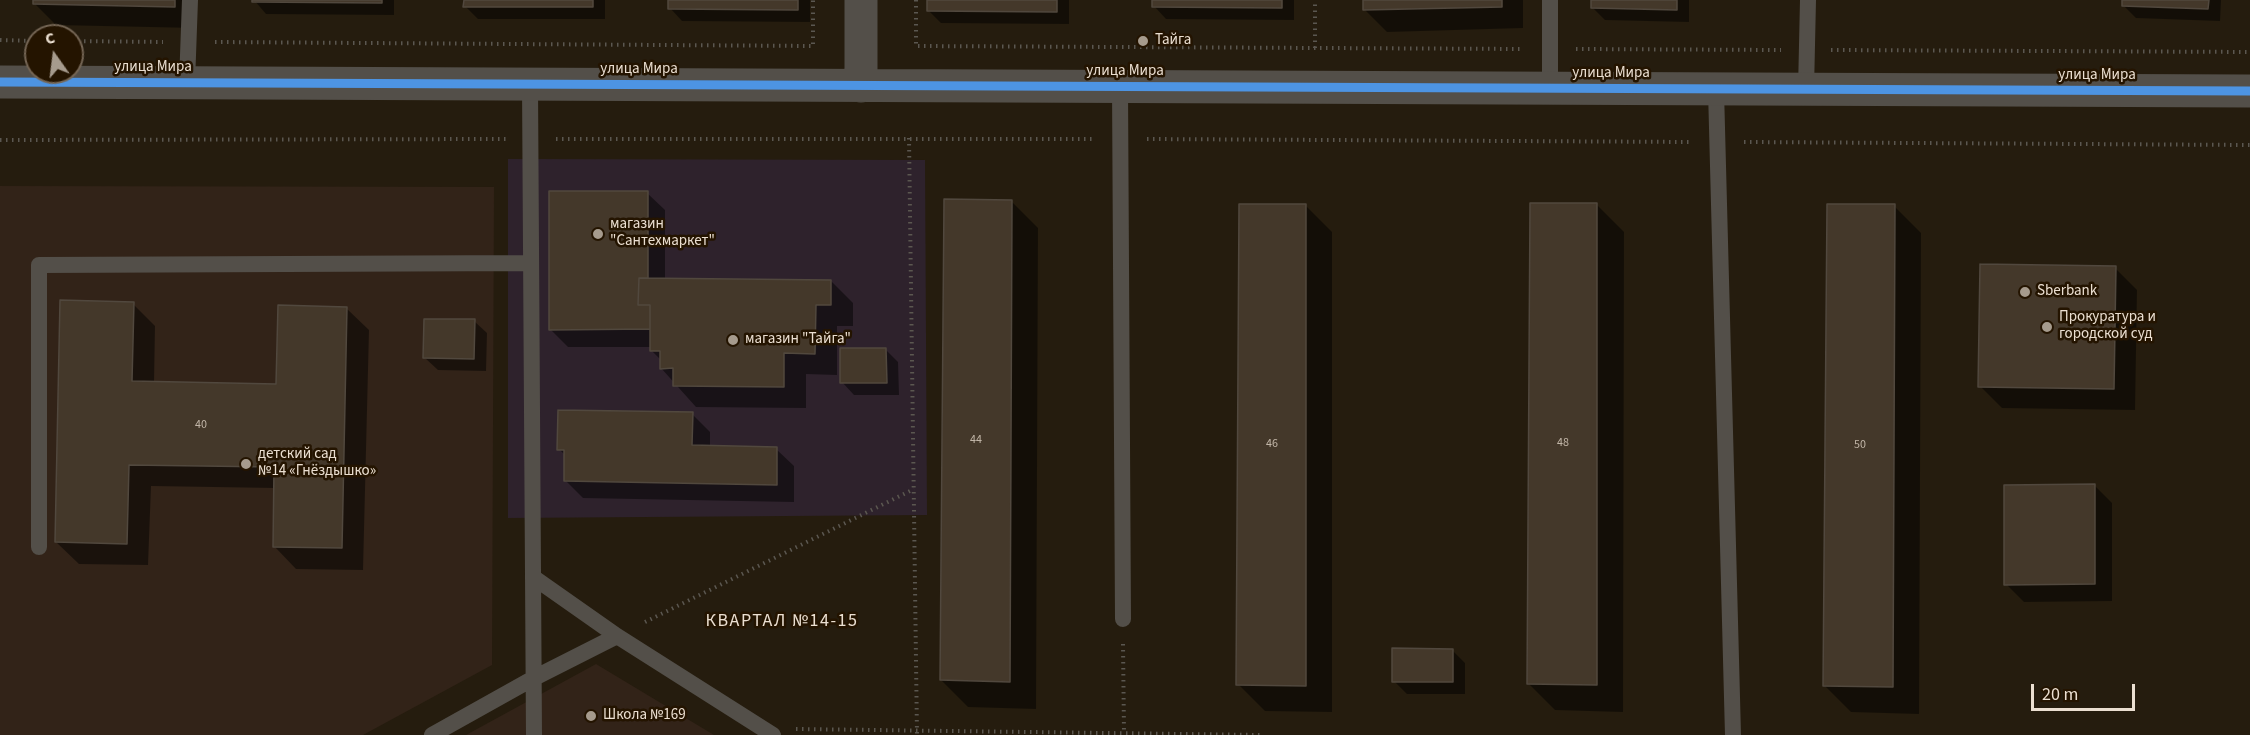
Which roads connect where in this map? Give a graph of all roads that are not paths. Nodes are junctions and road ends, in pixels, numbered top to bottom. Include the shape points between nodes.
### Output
1 (189, 0) edge
2 (861, 0) edge
3 (1550, 0) edge
4 (1808, 0) edge
5 (0, 82) edge
6 (187, 83) junction
7 (530, 85) junction
8 (861, 86) junction
9 (1120, 87) junction
10 (1550, 89) junction
11 (1716, 90) junction
12 (1806, 90) junction
13 (2250, 91) edge
14 (531, 263) junction
15 (39, 547) dead end
16 (533, 577) junction
17 (1123, 619) road end
18 (617, 636) junction
19 (534, 678) junction
20 (767, 732) edge
21 (432, 735) edge
22 (534, 735) edge
23 (1733, 735) edge

1 - 6 lane
2 - 8 street
3 - 10 lane
4 - 12 lane
5 - 6 street, улица Мира
6 - 7 street, улица Мира
7 - 8 street, улица Мира
7 - 14 lane
8 - 9 street, улица Мира
9 - 10 street, улица Мира
9 - 17 lane
10 - 11 street, улица Мира
11 - 12 street, улица Мира
11 - 23 lane
12 - 13 street, улица Мира
14 - 15 lane via 39,265
14 - 16 lane
16 - 18 lane
16 - 19 lane
18 - 19 lane
18 - 20 lane
19 - 21 lane
19 - 22 lane

